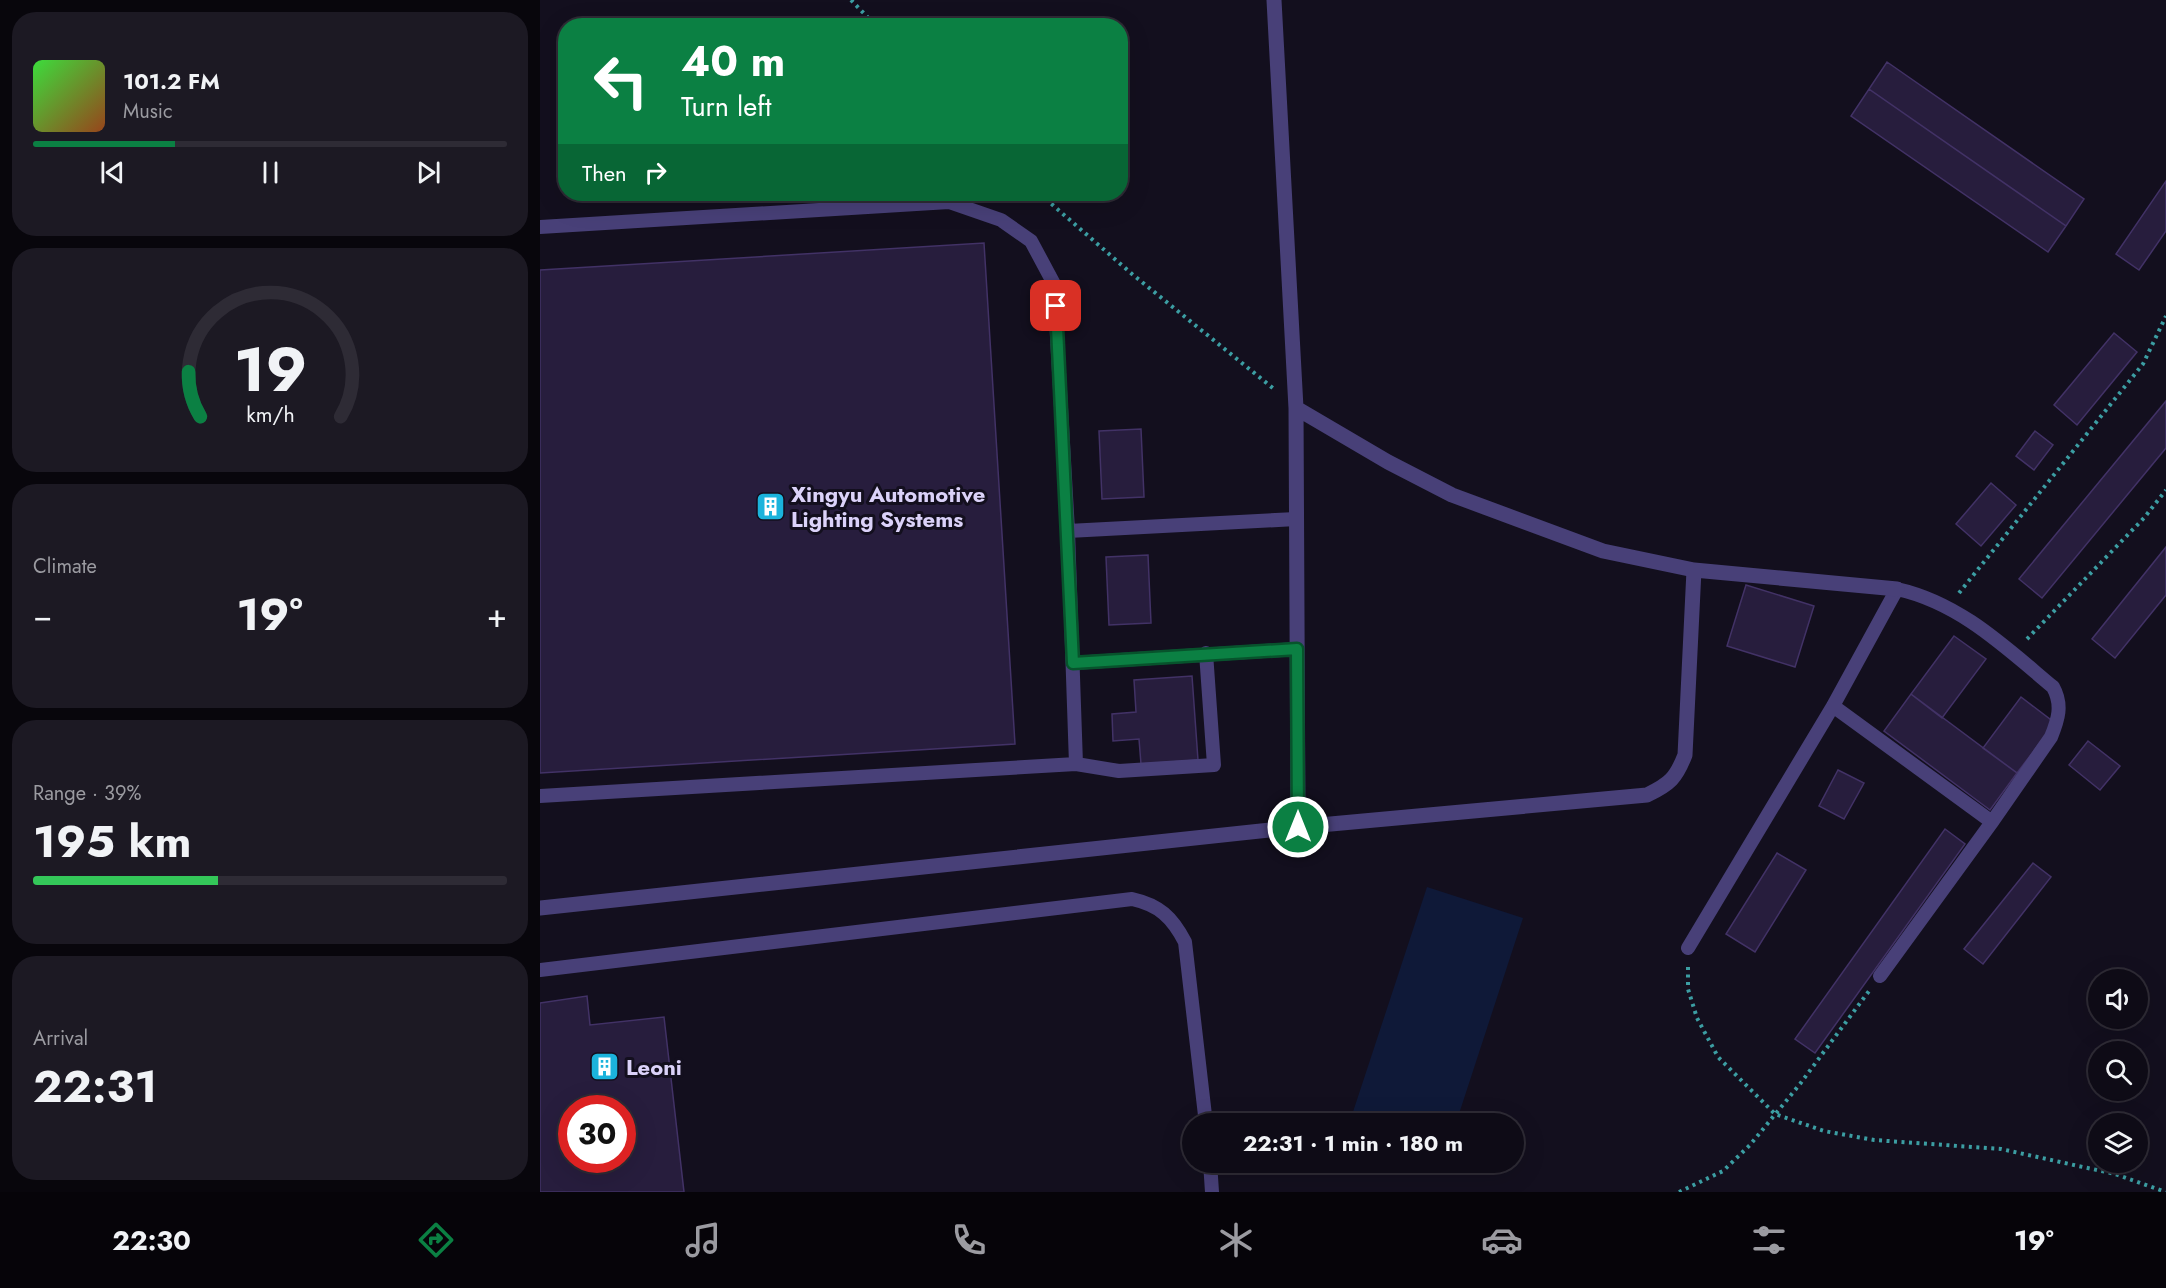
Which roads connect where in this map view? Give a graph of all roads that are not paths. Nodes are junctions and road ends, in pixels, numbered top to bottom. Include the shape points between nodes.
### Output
1 (1274, 0) edge
2 (540, 227) edge
3 (1296, 408) junction
4 (1296, 519) junction
5 (1068, 531) junction
6 (1694, 570) junction
7 (1897, 588) junction
8 (1297, 649) junction
9 (1206, 653) junction
10 (1073, 663) junction
11 (1833, 706) junction
12 (1076, 764) junction
13 (540, 796) edge
14 (1992, 822) junction
15 (1298, 827) junction
16 (540, 909) edge
17 (1688, 948) road end
18 (540, 970) edge
19 (1880, 976) road end
20 (1205, 1113) edge
21 (1211, 1173) edge
22 (1212, 1192) edge

1 - 3 street
2 - 5 lane via 949,202 1001,220 1031,241 1054,284
3 - 4 street
3 - 6 street via 1452,495 1603,550
4 - 5 lane
4 - 8 street
5 - 10 lane
6 - 7 street
6 - 15 street via 1685,755 1678,774 1665,786 1647,795
7 - 11 lane
7 - 14 lane via 1922,594 1968,617 2053,687 2059,697 2057,723 2050,737
8 - 9 lane
8 - 15 street
9 - 10 lane
9 - 12 lane via 1214,765 1119,771
10 - 12 lane
11 - 14 lane
11 - 17 lane
12 - 13 lane
14 - 19 lane
15 - 16 street
18 - 20 lane via 1132,899 1148,902 1164,911 1185,942
21 - 22 lane

